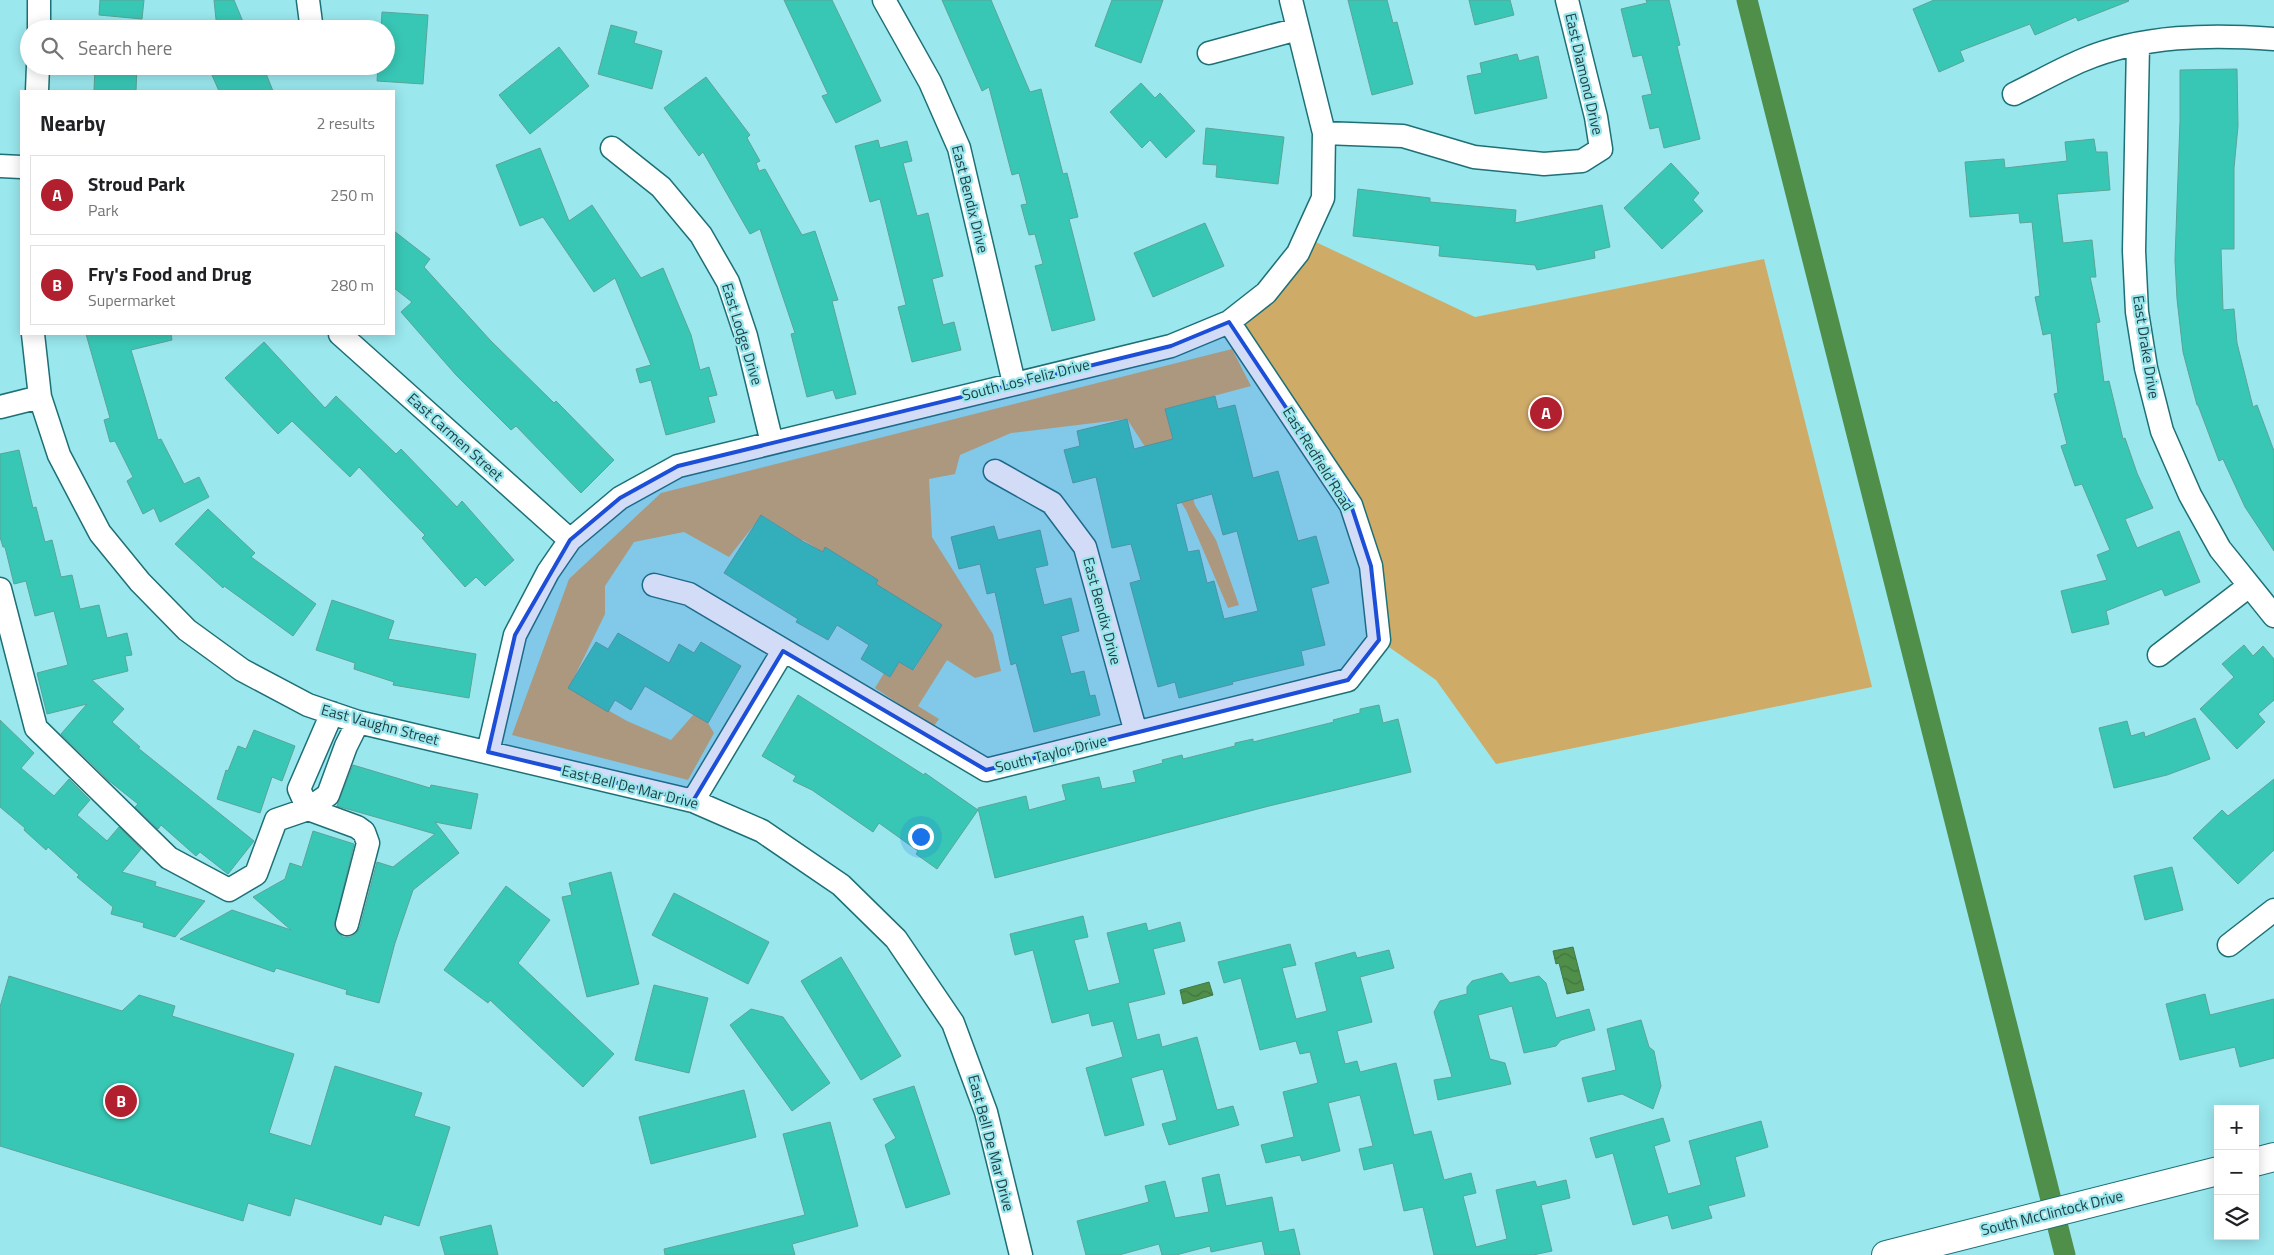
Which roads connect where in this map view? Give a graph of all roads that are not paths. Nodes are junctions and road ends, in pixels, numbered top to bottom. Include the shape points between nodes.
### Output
1 (39, 0) edge
2 (308, 0) edge
3 (884, 0) edge
4 (1291, 0) edge
5 (1567, 0) edge
6 (39, 20) edge
7 (311, 20) edge
8 (1298, 29) junction
9 (2274, 40) edge
10 (2138, 44) junction
11 (1209, 53) dead end
12 (38, 75) edge
13 (37, 90) edge
14 (2014, 94) dead end
15 (1324, 133) junction
16 (612, 148) dead end
17 (0, 166) edge
18 (20, 168) edge
19 (1229, 322) junction
20 (33, 335) edge
21 (341, 335) edge
22 (1014, 382) junction
23 (40, 397) junction
24 (0, 407) edge
25 (772, 443) junction
26 (995, 471) dead end
27 (570, 540) junction
28 (654, 585) dead end
29 (2249, 586) junction
30 (0, 588) edge
31 (2274, 616) edge
32 (1379, 640) joint
33 (783, 651) junction
34 (2159, 655) dead end
35 (332, 713) junction
36 (358, 722) junction
37 (1136, 733) junction
38 (488, 752) junction
39 (693, 801) junction
40 (308, 809) junction
41 (2274, 910) edge
42 (347, 924) dead end
43 (2229, 945) dead end
44 (2274, 1157) edge
45 (2259, 1161) edge
46 (2214, 1172) edge
47 (1021, 1255) edge
48 (1886, 1255) edge

1 - 6 street
2 - 7 street
3 - 22 street, East Bendix Drive via 930,82 958,148
4 - 8 street
5 - 15 street, East Diamond Drive via 1601,149 1582,161 1544,164 1474,157 1403,136
8 - 11 street
8 - 15 street
9 - 10 street via 2230,36
10 - 14 street via 2084,60
10 - 29 street, East Drake Drive via 2134,251 2137,312 2146,368 2162,431 2190,495 2220,549
12 - 13 street
15 - 19 street, South Los Feliz Drive via 1323,198 1298,253 1266,293
16 - 25 street, East Lodge Drive via 661,187 701,235 728,282 746,336
17 - 18 street
19 - 22 street, South Los Feliz Drive via 1171,346
19 - 32 street, East Redfield Road via 1350,505 1370,566
20 - 23 street, East Vaughn Street
21 - 27 street, East Carmen Street
22 - 25 street, South Los Feliz Drive
23 - 24 street
23 - 35 street, East Vaughn Street via 59,455 100,532 140,582 187,630 242,670 308,705
25 - 27 street, South Los Feliz Drive via 678,466 620,498
26 - 37 street, East Bendix Drive via 1052,503 1085,547
27 - 38 street, South Los Feliz Drive via 548,572 515,635
28 - 33 street, South Taylor Drive via 689,594
29 - 31 street, East Drake Drive
29 - 34 street
30 - 40 street via 36,728 169,858 229,890 256,874 276,820
32 - 37 street, South Taylor Drive via 1348,680
33 - 37 street, South Taylor Drive via 986,770
33 - 39 street
35 - 36 street, East Vaughn Street
35 - 40 street via 299,789
36 - 38 street, East Vaughn Street
36 - 40 street via 328,795
38 - 39 street, East Bell De Mar Drive
39 - 47 street, East Bell De Mar Drive via 762,831 841,885 896,938 914,962 954,1023 970,1064 986,1112
40 - 42 street via 357,827 364,832 368,843
41 - 43 street
44 - 45 main road
46 - 48 main road, South McClintock Drive

